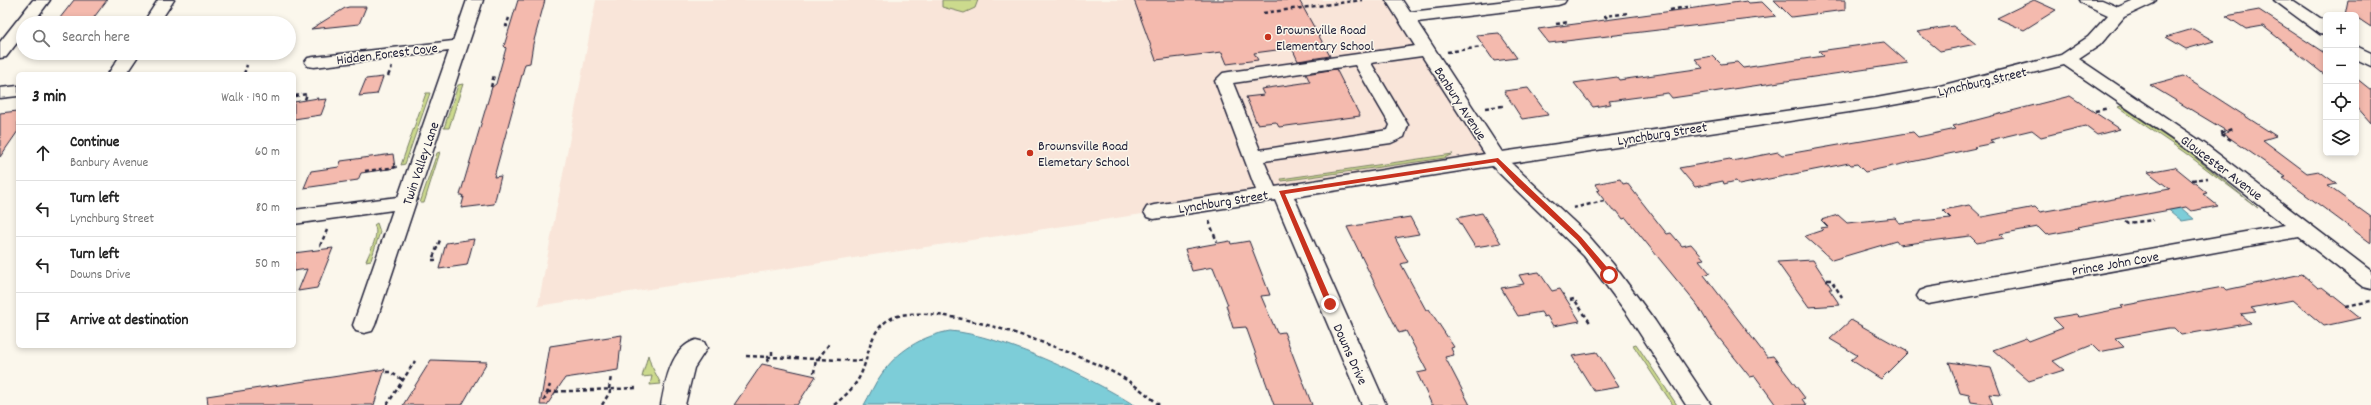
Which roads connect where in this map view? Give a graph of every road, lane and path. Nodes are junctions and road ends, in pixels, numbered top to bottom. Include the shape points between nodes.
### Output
1 (42, 0) edge
2 (166, 0) edge
3 (475, 0) edge
4 (1362, 0) edge
5 (1394, 0) edge
6 (1558, 0) edge
7 (2088, 0) edge
8 (2148, 0) edge
9 (2282, 0) edge
10 (1691, 6) dead end
11 (1670, 10) dead end
12 (1263, 13) dead end
13 (1630, 13) dead end
14 (2118, 13) junction
15 (29, 16) edge
16 (156, 16) edge
17 (509, 18) dead end
18 (1406, 18) junction
19 (1607, 18) dead end
20 (1569, 22) dead end
21 (1556, 24) dead end
22 (508, 26) dead end
23 (2323, 28) edge
24 (16, 33) edge
25 (460, 45) junction
26 (1482, 47) dead end
27 (1436, 51) junction
28 (0, 53) edge
29 (2359, 53) edge
30 (1360, 59) junction
31 (2067, 59) junction
32 (126, 60) edge
33 (314, 62) dead end
34 (2371, 62) edge
35 (247, 65) dead end
36 (118, 72) edge
37 (245, 72) edge
38 (494, 75) dead end
39 (491, 86) dead end
40 (16, 91) edge
41 (0, 93) edge
42 (296, 96) edge
43 (304, 102) dead end
44 (1504, 106) dead end
45 (2115, 106) dead end
46 (1482, 109) dead end
47 (2096, 111) dead end
48 (2232, 129) dead end
49 (2231, 140) dead end
50 (1253, 157) junction
51 (1498, 160) junction
52 (397, 166) dead end
53 (365, 171) dead end
54 (2213, 177) dead end
55 (2192, 180) dead end
56 (1275, 194) junction
57 (1604, 201) dead end
58 (406, 202) junction
59 (1572, 208) dead end
60 (1154, 212) dead end
61 (296, 217) edge
62 (2153, 220) dead end
63 (1209, 221) dead end
64 (2125, 221) dead end
65 (327, 228) dead end
66 (2303, 229) junction
67 (440, 240) dead end
68 (1217, 242) dead end
69 (320, 246) dead end
70 (436, 260) dead end
71 (1827, 280) dead end
72 (2371, 282) edge
73 (1928, 296) dead end
74 (1842, 297) dead end
75 (1570, 300) dead end
76 (2371, 301) edge
77 (2346, 306) dead end
78 (1591, 324) dead end
79 (364, 325) dead end
80 (830, 342) dead end
81 (696, 348) dead end
82 (772, 351) dead end
83 (746, 356) dead end
84 (771, 357) junction
85 (817, 359) junction
86 (415, 361) dead end
87 (865, 361) junction
88 (767, 362) dead end
89 (386, 372) dead end
90 (814, 373) dead end
91 (611, 376) dead end
92 (403, 380) junction
93 (550, 385) dead end
94 (637, 388) dead end
95 (610, 390) junction
96 (548, 392) junction
97 (544, 401) dead end
98 (387, 405) edge
99 (602, 405) edge
100 (672, 405) edge
101 (834, 405) edge
102 (1159, 405) edge
103 (1374, 405) edge
104 (1699, 405) edge

1 - 15 street
2 - 16 street
3 - 25 street, Twin Valley Lane
4 - 12 path
5 - 18 street, Banbury Avenue
6 - 18 street
7 - 14 street
8 - 14 street, Lynchburg Street
9 - 23 street
10 - 11 path
13 - 19 path via 1605,16
14 - 31 street, Lynchburg Street via 2094,41
17 - 22 path
18 - 27 street, Banbury Avenue
20 - 21 path
24 - 28 street
25 - 33 street, Hidden Forest Cove
25 - 58 street, Twin Valley Lane
26 - 27 path
27 - 30 street
27 - 51 street, Banbury Avenue
29 - 34 street
30 - 50 street, Downs Drive via 1229,77 1224,81
30 - 50 street via 1399,125 1397,133 1391,137
31 - 51 street, Lynchburg Street via 1911,97
31 - 66 street, Gloucester Avenue via 2193,145
32 - 36 street
35 - 37 path
38 - 39 path
40 - 41 street
42 - 43 path via 307,94
44 - 46 path
45 - 47 path
48 - 49 path via 2220,133
50 - 56 street, Downs Drive
51 - 56 street, Lynchburg Street
51 - 104 street, Banbury Avenue via 1591,252
52 - 53 path
54 - 55 path
56 - 60 street, Lynchburg Street
56 - 103 street, Downs Drive
57 - 59 path
58 - 61 street
58 - 79 street, Twin Valley Lane
62 - 64 path via 2128,223
63 - 68 path
65 - 69 path
66 - 72 street, Gloucester Avenue
66 - 73 street, Prince John Cove
67 - 70 path via 432,260
71 - 74 path via 1831,280
75 - 78 path via 1574,299
76 - 77 path
80 - 85 path
81 - 100 street via 681,369
82 - 84 path
83 - 84 path
84 - 85 path
84 - 88 path
85 - 87 path
85 - 90 path
86 - 92 path
87 - 101 path via 855,384
87 - 102 path via 874,332 890,319 926,312 948,315 983,323 1062,351 1124,380 1145,392
89 - 92 path
91 - 95 path
92 - 98 path
93 - 96 path
94 - 95 path
95 - 96 path
95 - 99 path
96 - 97 path

